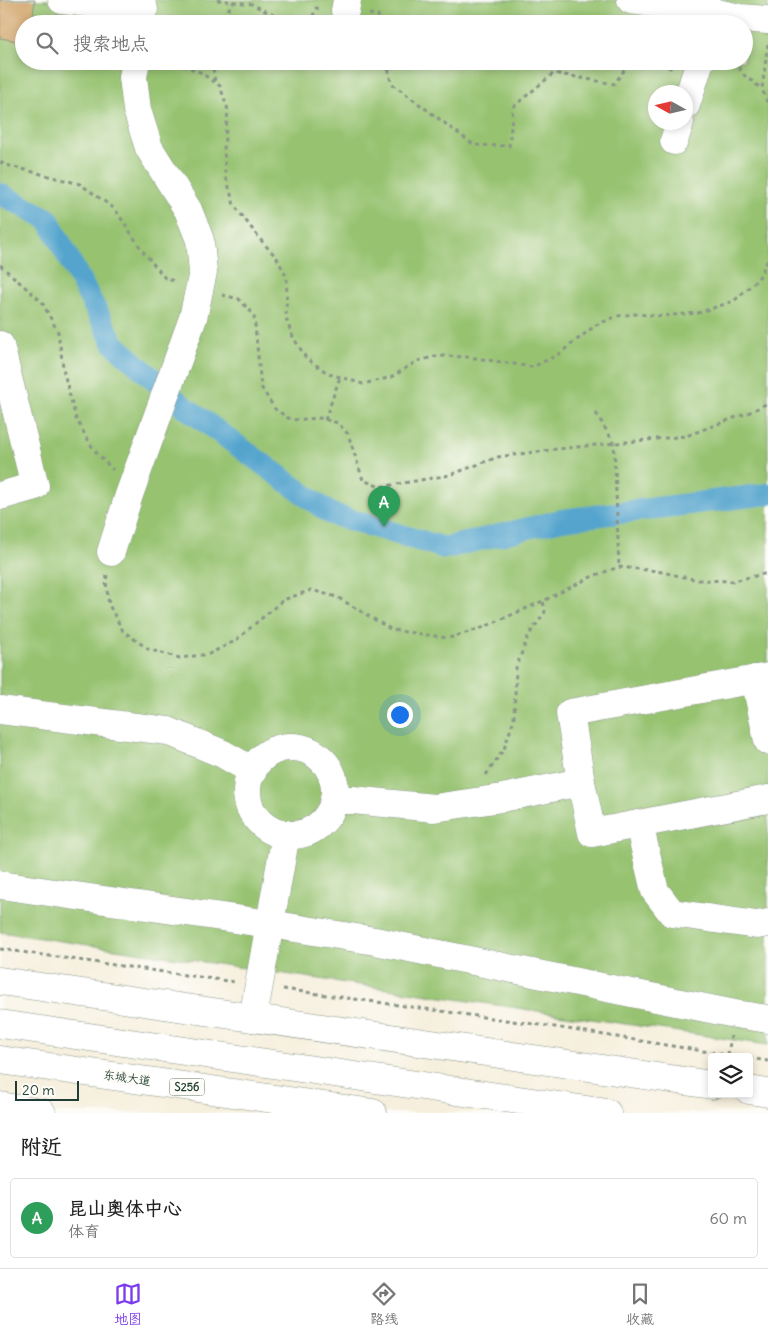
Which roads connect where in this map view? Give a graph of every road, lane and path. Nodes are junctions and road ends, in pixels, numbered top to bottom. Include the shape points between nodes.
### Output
1 (62, 0) edge
2 (217, 0) edge
3 (631, 0) edge
4 (234, 2) junction
5 (143, 11) edge
6 (707, 12) edge
7 (226, 15) edge
8 (273, 15) edge
9 (724, 15) edge
10 (753, 19) edge
11 (768, 20) edge
12 (768, 42) edge
13 (134, 70) edge
14 (194, 70) edge
15 (213, 70) edge
16 (389, 70) edge
17 (624, 70) edge
18 (697, 70) edge
19 (740, 70) edge
20 (215, 83) junction
21 (693, 85) edge
22 (762, 89) junction
23 (768, 104) edge
24 (0, 162) edge
25 (768, 260) edge
26 (0, 265) edge
27 (199, 290) junction
28 (0, 345) edge
29 (340, 377) junction
30 (768, 403) edge
31 (596, 413) dead end
32 (325, 420) junction
33 (614, 443) junction
34 (136, 478) junction
35 (0, 496) edge
36 (111, 552) joint
37 (619, 567) junction
38 (768, 573) edge
39 (543, 601) junction
40 (761, 678) edge
41 (0, 710) edge
42 (768, 741) edge
43 (253, 771) junction
44 (486, 776) dead end
45 (581, 782) junction
46 (768, 799) edge
47 (334, 800) junction
48 (639, 824) junction
49 (286, 834) junction
50 (0, 885) edge
51 (768, 923) edge
52 (270, 924) junction
53 (0, 950) edge
54 (0, 981) edge
55 (259, 986) junction
56 (253, 1018) junction
57 (768, 1019) edge
58 (0, 1024) edge
59 (0, 1044) edge
60 (715, 1053) edge
61 (753, 1059) edge
62 (0, 1060) edge
63 (768, 1061) edge
64 (153, 1082) junction
65 (708, 1084) edge
66 (753, 1091) edge
67 (768, 1093) edge
68 (0, 1106) edge
69 (42, 1113) edge
70 (373, 1113) edge
71 (607, 1113) edge

1 - 5 main road
2 - 4 path
3 - 6 main road
4 - 7 path
4 - 8 path via 252,4
6 - 9 main road
10 - 11 main road
12 - 22 path
13 - 27 main road via 136,110 149,148 188,210 200,240 203,272
14 - 20 path
15 - 20 path
16 - 17 path via 391,83 474,145 509,146 513,107 554,74 614,84
18 - 21 main road
19 - 22 path
20 - 29 path via 220,86 228,110 225,173 234,205 277,258 287,278 286,318 293,337 306,358 329,374
22 - 23 path
24 - 27 path via 80,184 115,209 165,278
25 - 29 path via 758,279 734,301 698,313 617,316 596,325 559,354 533,367 469,357 438,356 417,361 392,377 363,384
26 - 34 path via 42,302 58,332 76,419 94,450 116,473
27 - 32 path via 239,299 254,315 261,387 275,409 291,420
27 - 34 main road via 193,318
28 - 35 main road via 35,486
29 - 32 path
30 - 33 path via 686,436
31 - 33 path
32 - 33 path via 338,423 348,434 363,480 380,488 450,475 498,457
33 - 37 path
34 - 36 main road
36 - 39 path via 106,582 109,605 123,631 148,649 180,658 209,654 235,641 282,600 311,590 337,597 392,630 449,638 482,628
37 - 38 path via 698,580 733,581
37 - 39 path
39 - 44 path via 545,612 528,636 516,668 514,719 504,749
40 - 42 main road
40 - 45 main road via 570,713
41 - 43 main road via 168,731 223,754
43 - 47 main road via 268,754 281,748 296,747 310,751 331,771 335,785
43 - 49 main road via 248,792 250,806 267,828
45 - 47 main road via 434,808
45 - 48 main road via 592,833
46 - 48 main road
47 - 49 main road via 329,814 320,824 308,832
48 - 51 main road via 655,890 672,913 757,925
49 - 52 main road
50 - 52 main road
52 - 55 main road
52 - 57 main road
53 - 55 path
54 - 56 main road
55 - 56 main road
55 - 60 path
56 - 65 main road
58 - 71 main road
59 - 64 main road
61 - 63 path
62 - 64 main road, 东城大道 / S256
64 - 70 main road, 东城大道 / S256
66 - 67 main road
68 - 69 main road

